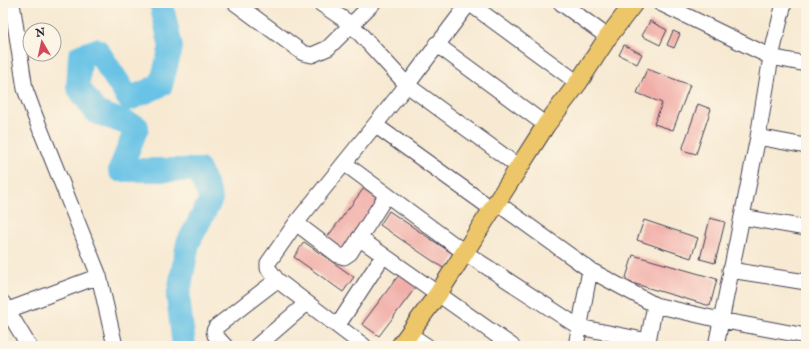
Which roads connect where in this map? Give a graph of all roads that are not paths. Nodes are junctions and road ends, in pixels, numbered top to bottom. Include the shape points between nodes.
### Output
1 (12, 3) edge
2 (235, 3) edge
3 (320, 3) edge
4 (373, 3) edge
5 (561, 3) edge
6 (634, 3) edge
7 (660, 3) edge
8 (784, 3) edge
9 (352, 25) junction
10 (608, 37) junction
11 (436, 44) junction
12 (771, 57) junction
13 (806, 64) edge
14 (578, 84) junction
15 (407, 85) junction
16 (375, 125) junction
17 (546, 125) junction
18 (758, 137) junction
19 (806, 146) edge
20 (344, 163) junction
21 (519, 168) junction
22 (386, 196) junction
23 (495, 206) junction
24 (742, 217) junction
25 (296, 223) junction
26 (806, 228) edge
27 (359, 238) junction
28 (464, 252) junction
29 (383, 256) junction
30 (590, 270) junction
31 (730, 270) junction
32 (99, 276) junction
33 (276, 280) junction
34 (806, 282) edge
35 (438, 294) junction
36 (307, 303) junction
37 (655, 305) junction
38 (4, 308) edge
39 (720, 320) junction
40 (338, 325) junction
41 (579, 327) junction
42 (806, 336) edge
43 (405, 340) edge
44 (647, 344) edge
45 (29, 346) edge
46 (115, 346) edge
47 (224, 346) edge
48 (257, 346) edge
49 (364, 346) edge
50 (427, 346) edge
51 (512, 346) edge
52 (576, 346) edge
53 (716, 346) edge

1 - 32 street via 25,89
2 - 9 street via 312,55 328,48
3 - 9 street
4 - 9 street
5 - 10 street
6 - 10 main road
7 - 12 street
8 - 12 street
9 - 15 street
10 - 14 main road
11 - 14 street via 469,3
11 - 15 street
11 - 17 street
12 - 13 street
12 - 18 street
14 - 17 main road
15 - 16 street
15 - 21 street
16 - 20 street
16 - 23 street
17 - 21 main road
18 - 19 street
18 - 24 street
20 - 22 street
20 - 25 street
21 - 23 main road
22 - 27 street
22 - 28 street
23 - 28 main road
23 - 30 street
24 - 26 street
24 - 31 street
25 - 27 street via 344,257 350,253
25 - 33 street via 268,263 268,268
27 - 29 street
28 - 35 main road
28 - 41 street
29 - 35 street
29 - 40 street
30 - 37 street
30 - 41 street
31 - 34 street
31 - 39 street
32 - 38 street
32 - 46 street
33 - 36 street
33 - 47 street via 216,327 214,331
35 - 43 main road
35 - 51 street
36 - 40 street
36 - 48 street
37 - 39 street
37 - 44 street
38 - 45 street
39 - 42 street
39 - 53 street
40 - 49 street
41 - 44 street
41 - 52 street
43 - 50 street

